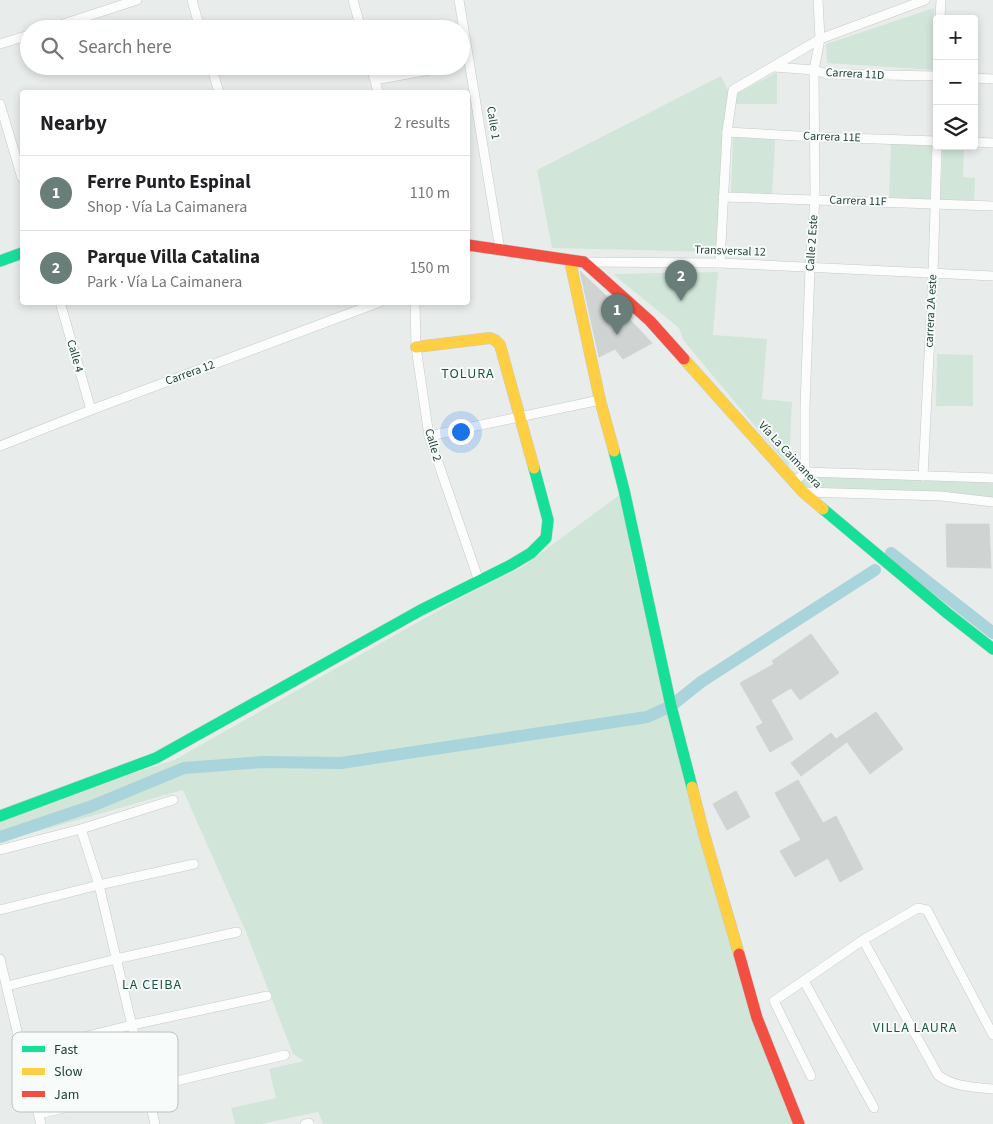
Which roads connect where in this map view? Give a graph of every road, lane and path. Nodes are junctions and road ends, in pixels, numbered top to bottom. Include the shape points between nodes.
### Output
1 (137, 0) edge
2 (192, 0) edge
3 (353, 0) edge
4 (459, 0) edge
5 (818, 0) edge
6 (941, 0) edge
7 (920, 1) edge
8 (940, 15) edge
9 (76, 20) edge
10 (198, 20) edge
11 (359, 20) edge
12 (461, 20) edge
13 (20, 38) edge
14 (820, 39) junction
15 (0, 44) edge
16 (774, 67) junction
17 (814, 70) junction
18 (214, 75) edge
19 (374, 75) edge
20 (402, 75) edge
21 (467, 75) edge
22 (933, 76) edge
23 (978, 78) edge
24 (993, 79) edge
25 (375, 80) junction
26 (218, 90) edge
27 (378, 90) edge
28 (470, 90) edge
29 (470, 91) edge
30 (0, 104) edge
31 (727, 132) junction
32 (815, 137) junction
33 (933, 141) edge
34 (978, 142) edge
35 (993, 142) edge
36 (937, 150) edge
37 (20, 171) edge
38 (723, 197) junction
39 (815, 199) junction
40 (935, 204) junction
41 (993, 206) edge
42 (470, 245) edge
43 (500, 250) junction
44 (20, 254) edge
45 (0, 261) edge
46 (570, 261) junction
47 (584, 262) junction
48 (720, 263) junction
49 (810, 268) junction
50 (933, 274) junction
51 (993, 276) edge
52 (61, 305) edge
53 (372, 305) edge
54 (415, 305) edge
55 (416, 347) junction
56 (600, 400) junction
57 (91, 410) junction
58 (521, 417) junction
59 (429, 436) junction
60 (0, 446) edge
61 (805, 472) junction
62 (923, 476) junction
63 (993, 478) edge
64 (794, 482) junction
65 (803, 492) junction
66 (993, 502) edge
67 (479, 581) junction
68 (993, 649) edge
69 (173, 800) dead end
70 (0, 816) edge
71 (81, 829) junction
72 (0, 850) edge
73 (194, 864) dead end
74 (99, 885) junction
75 (0, 910) edge
76 (237, 932) dead end
77 (863, 940) junction
78 (0, 959) edge
79 (116, 959) junction
80 (804, 981) junction
81 (7, 986) junction
82 (267, 996) dead end
83 (132, 1025) junction
84 (17, 1032) edge
85 (103, 1032) edge
86 (134, 1032) edge
87 (993, 1035) edge
88 (285, 1055) dead end
89 (811, 1076) dead end
90 (178, 1081) edge
91 (993, 1089) edge
92 (874, 1108) dead end
93 (48, 1112) edge
94 (39, 1114) joint
95 (41, 1124) edge
96 (799, 1124) edge

1 - 9 street
2 - 10 street
3 - 11 street
4 - 12 street, Calle 1
5 - 14 street, Calle 2 Este
6 - 8 street
7 - 14 street
13 - 15 street
14 - 16 street
14 - 17 street, Calle 2 Este
16 - 17 street, Carrera 11D
16 - 31 street via 733,90
17 - 22 street, Carrera 11D via 828,74
17 - 32 street, Calle 2 Este
18 - 26 street
19 - 25 street
20 - 25 street
21 - 28 street, Calle 1
23 - 24 street
25 - 27 street
29 - 43 street, Calle 1
30 - 37 street
31 - 32 street, Carrera 11E
31 - 38 street
32 - 33 street, Carrera 11E
32 - 39 street, Calle 2 Este
34 - 35 street
36 - 40 street, carrera 2A este
38 - 39 street, Carrera 11F
38 - 48 street
39 - 40 street, Carrera 11F
39 - 49 street, Calle 2 Este
40 - 41 street, Carrera 11F
40 - 50 street, carrera 2A este
42 - 43 street, Transversal 12
43 - 46 street, Transversal 12
44 - 45 street
46 - 47 street, Transversal 12
46 - 56 street
47 - 48 street, Transversal 12
47 - 64 street, Vía La Caimanera via 650,321
48 - 49 street, Transversal 12
49 - 50 street, Transversal 12
49 - 61 street, Calle 2 Este
50 - 51 street, Transversal 12
50 - 62 street, carrera 2A este
52 - 57 street, Calle 4
53 - 57 street, Carrera 12
54 - 55 street, Calle 2
55 - 58 street via 495,340 500,345
55 - 59 street, Calle 2
56 - 58 street
56 - 96 street via 704,834 757,1018
57 - 60 street, Carrera 12
58 - 59 street
58 - 67 street via 548,520 546,538 531,553
59 - 67 street, Calle 2
61 - 62 street
61 - 64 street
62 - 63 street
64 - 65 street, Vía La Caimanera
65 - 66 street via 941,496
65 - 68 street, Vía La Caimanera
67 - 70 street via 156,758
69 - 71 street
71 - 72 street
71 - 74 street
73 - 74 street
74 - 75 street
74 - 79 street
76 - 79 street
77 - 80 street
77 - 87 street via 918,908 927,910
77 - 91 street via 938,1075 946,1082
78 - 81 street
79 - 81 street
79 - 83 street
80 - 89 street via 774,1001
80 - 92 street
81 - 84 street
82 - 83 street
83 - 85 street
83 - 86 street
88 - 90 street
93 - 94 street
94 - 95 street

